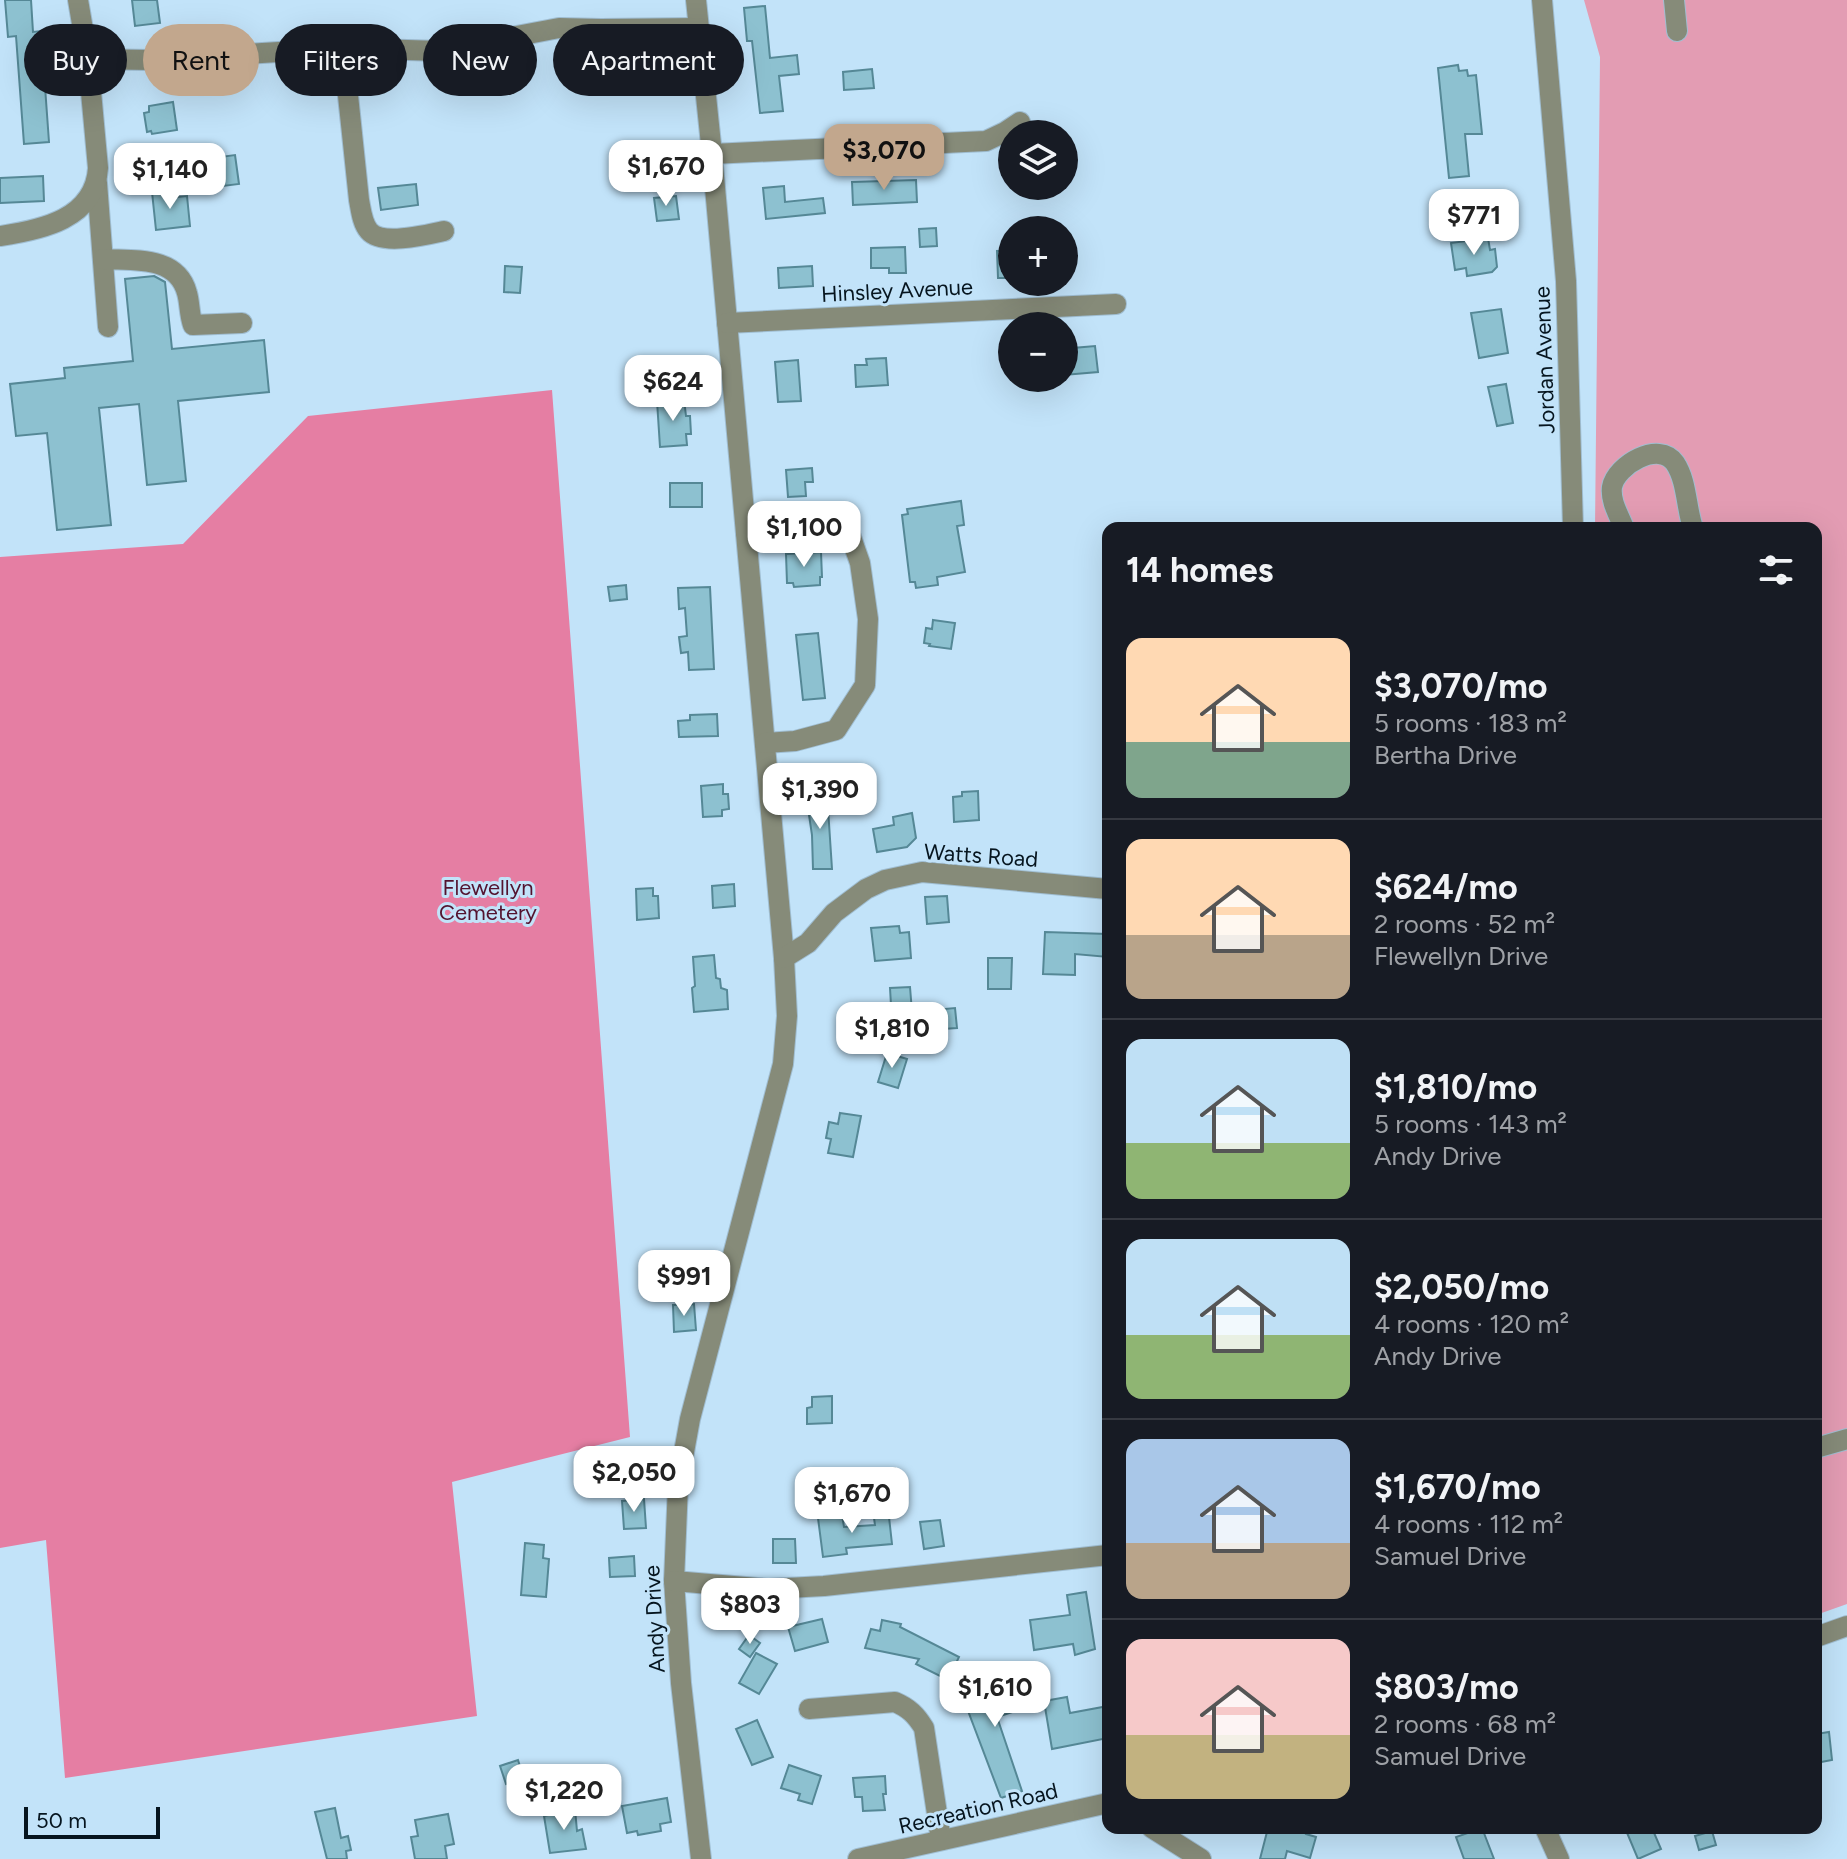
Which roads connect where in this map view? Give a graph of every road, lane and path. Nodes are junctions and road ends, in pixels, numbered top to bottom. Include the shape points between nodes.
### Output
1 (78, 0) edge
2 (696, 0) edge
3 (1542, 0) edge
4 (1674, 0) edge
5 (82, 24) edge
6 (699, 24) edge
7 (553, 29) edge
8 (1677, 31) dead end
9 (407, 49) edge
10 (275, 52) edge
11 (127, 60) edge
12 (91, 96) edge
13 (348, 96) edge
14 (706, 96) edge
15 (998, 135) edge
16 (712, 154) junction
17 (97, 183) junction
18 (444, 231) dead end
19 (0, 236) edge
20 (103, 259) junction
21 (1116, 304) dead end
22 (242, 323) dead end
23 (727, 323) junction
24 (108, 327) dead end
25 (1573, 522) edge
26 (1622, 522) edge
27 (1692, 522) edge
28 (746, 533) junction
29 (765, 743) junction
30 (1102, 888) edge
31 (784, 958) junction
32 (1847, 1439) edge
33 (1822, 1446) edge
34 (1102, 1556) edge
35 (674, 1581) junction
36 (1847, 1626) edge
37 (1822, 1635) edge
38 (809, 1709) dead end
39 (1102, 1804) edge
40 (1161, 1834) edge
41 (1548, 1834) edge
42 (941, 1840) junction
43 (882, 1857) edge
44 (701, 1859) edge
45 (858, 1859) edge
46 (1201, 1859) edge
47 (1559, 1859) edge

1 - 5 street
2 - 6 street, Andy Drive
3 - 25 street, Jordan Avenue via 1566,281
4 - 8 street
7 - 9 street via 439,51
10 - 11 street
12 - 17 street
13 - 18 street via 359,200 370,233 380,238
14 - 16 street, Andy Drive
15 - 16 street via 986,141
16 - 23 street, Andy Drive
17 - 19 street via 69,215 50,225
17 - 20 street
20 - 22 street via 170,267 187,291 193,325
20 - 24 street
21 - 23 street, Hinsley Avenue
23 - 28 street, Andy Drive
26 - 27 street via 1613,500 1614,482 1637,460 1657,453 1677,466
28 - 29 street, Andy Drive
28 - 29 street via 846,523 860,563 868,619 865,685 836,730
29 - 31 street, Andy Drive
30 - 31 street, Watts Road via 910,874 866,889
31 - 35 street, Andy Drive via 783,1064 690,1419 678,1485
32 - 33 street
34 - 35 street via 824,1586 768,1589
35 - 44 street, Andy Drive
36 - 37 street
38 - 42 street via 895,1702 915,1714 924,1728
39 - 42 street, Recreation Road
40 - 46 street
41 - 47 street
42 - 43 street, Recreation Road
43 - 45 street, Recreation Road

